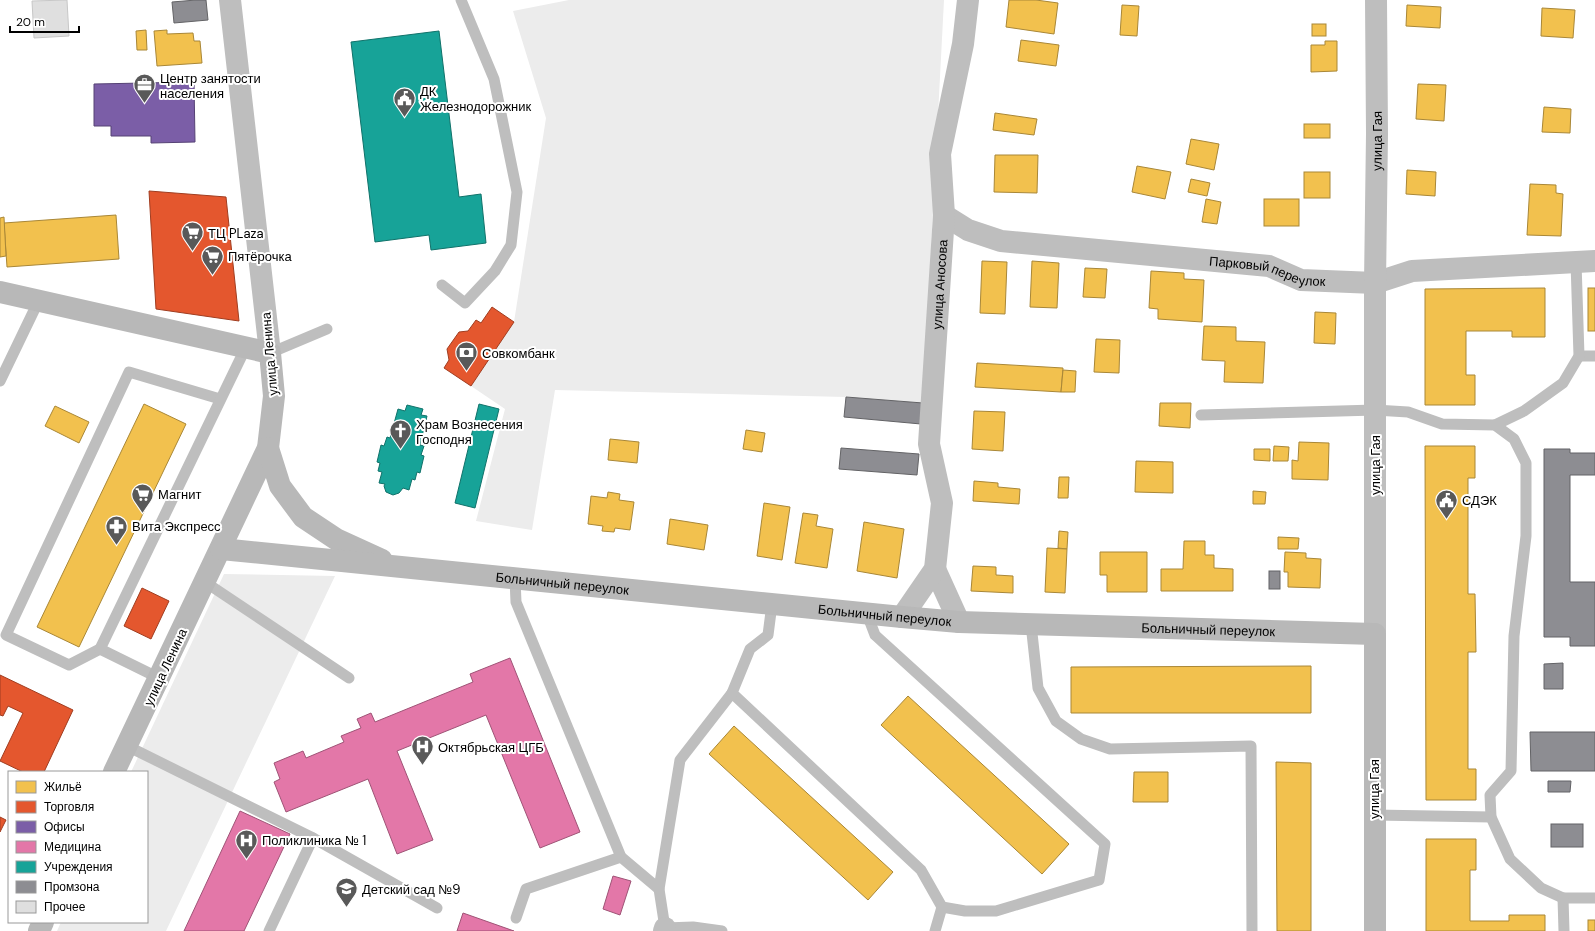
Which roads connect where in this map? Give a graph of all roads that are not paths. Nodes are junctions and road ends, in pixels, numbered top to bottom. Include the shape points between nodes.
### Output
1 (230, 0) edge
2 (461, 0) edge
3 (968, 0) edge
4 (1376, 0) edge
5 (944, 215) junction
6 (1586, 261) edge
7 (1375, 283) junction
8 (442, 285) dead end
9 (0, 292) edge
10 (39, 300) junction
11 (327, 329) dead end
12 (246, 347) junction
13 (270, 353) junction
14 (1579, 356) junction
15 (1595, 356) edge
16 (0, 382) edge
17 (220, 399) junction
18 (1375, 410) junction
19 (1201, 415) dead end
20 (1495, 425) junction
21 (268, 448) junction
22 (221, 549) junction
23 (397, 567) junction
24 (935, 569) junction
25 (515, 579) junction
26 (205, 582) junction
27 (772, 604) junction
28 (867, 614) junction
29 (902, 617) junction
30 (959, 622) junction
31 (1031, 624) junction
32 (1375, 634) junction
33 (100, 649) junction
34 (160, 678) junction
35 (349, 678) dead end
36 (732, 693) junction
37 (127, 746) junction
38 (114, 771) edge
39 (1374, 815) junction
40 (1490, 817) junction
41 (313, 838) junction
42 (622, 857) junction
43 (659, 889) junction
44 (1563, 898) junction
45 (1595, 898) edge
46 (942, 907) junction
47 (438, 908) dead end
48 (516, 918) dead end
49 (665, 929) edge
50 (269, 931) edge
51 (722, 931) edge
52 (935, 931) edge
53 (1252, 931) edge
54 (1375, 931) edge
55 (1564, 931) edge

1 - 13 street, улица Ленина
2 - 8 lane via 494,79 517,192 511,245 495,271 465,303
3 - 5 street, улица Аносова via 963,44 940,154
4 - 7 street, улица Гая via 1378,134
5 - 7 street, Парковый переулок via 968,230 1001,241 1269,266 1301,280
5 - 24 street, улица Аносова via 929,444 942,503
6 - 7 street, Парковый переулок via 1412,271
6 - 14 lane
7 - 18 street, улица Гая
9 - 10 street
10 - 12 street
10 - 16 lane
11 - 13 lane
12 - 13 street
12 - 17 lane
13 - 21 street, улица Ленина via 274,396
14 - 15 lane
14 - 20 lane via 1563,383 1524,411
17 - 33 lane
17 - 33 lane via 129,372 6,635 69,665
18 - 19 lane
18 - 20 lane via 1408,412 1442,424
18 - 32 street, улица Гая
20 - 40 lane via 1514,439 1526,463 1526,536 1514,636 1511,771 1490,795
21 - 22 street, улица Ленина
21 - 23 street, Больничный переулок via 280,486 303,517 336,539
22 - 23 street, Больничный переулок
22 - 26 street, улица Ленина
23 - 25 street, Больничный переулок
24 - 29 street, улица Аносова
24 - 30 street
25 - 27 street, Больничный переулок
25 - 42 lane via 516,602
26 - 34 street, улица Ленина
26 - 35 lane
27 - 28 street, Больничный переулок
27 - 36 lane via 768,635 750,649
28 - 29 street, Больничный переулок
28 - 46 lane via 875,635 1105,844 1099,880 996,911 965,911
29 - 30 street, Больничный переулок
30 - 31 street, Больничный переулок
31 - 32 street, Больничный переулок
31 - 53 lane via 1038,688 1056,721 1081,739 1110,748 1251,746
32 - 39 street, улица Гая
33 - 34 lane
34 - 37 street, улица Ленина
36 - 43 lane via 680,760
36 - 46 lane via 921,870
37 - 38 street, улица Ленина
37 - 41 lane
39 - 40 lane
39 - 54 street, улица Гая
40 - 44 lane via 1510,859 1541,888
41 - 47 lane
41 - 50 lane
42 - 43 lane
42 - 48 lane via 526,889
43 - 49 lane
44 - 45 lane
44 - 55 lane
46 - 52 lane
49 - 51 lane via 694,927

